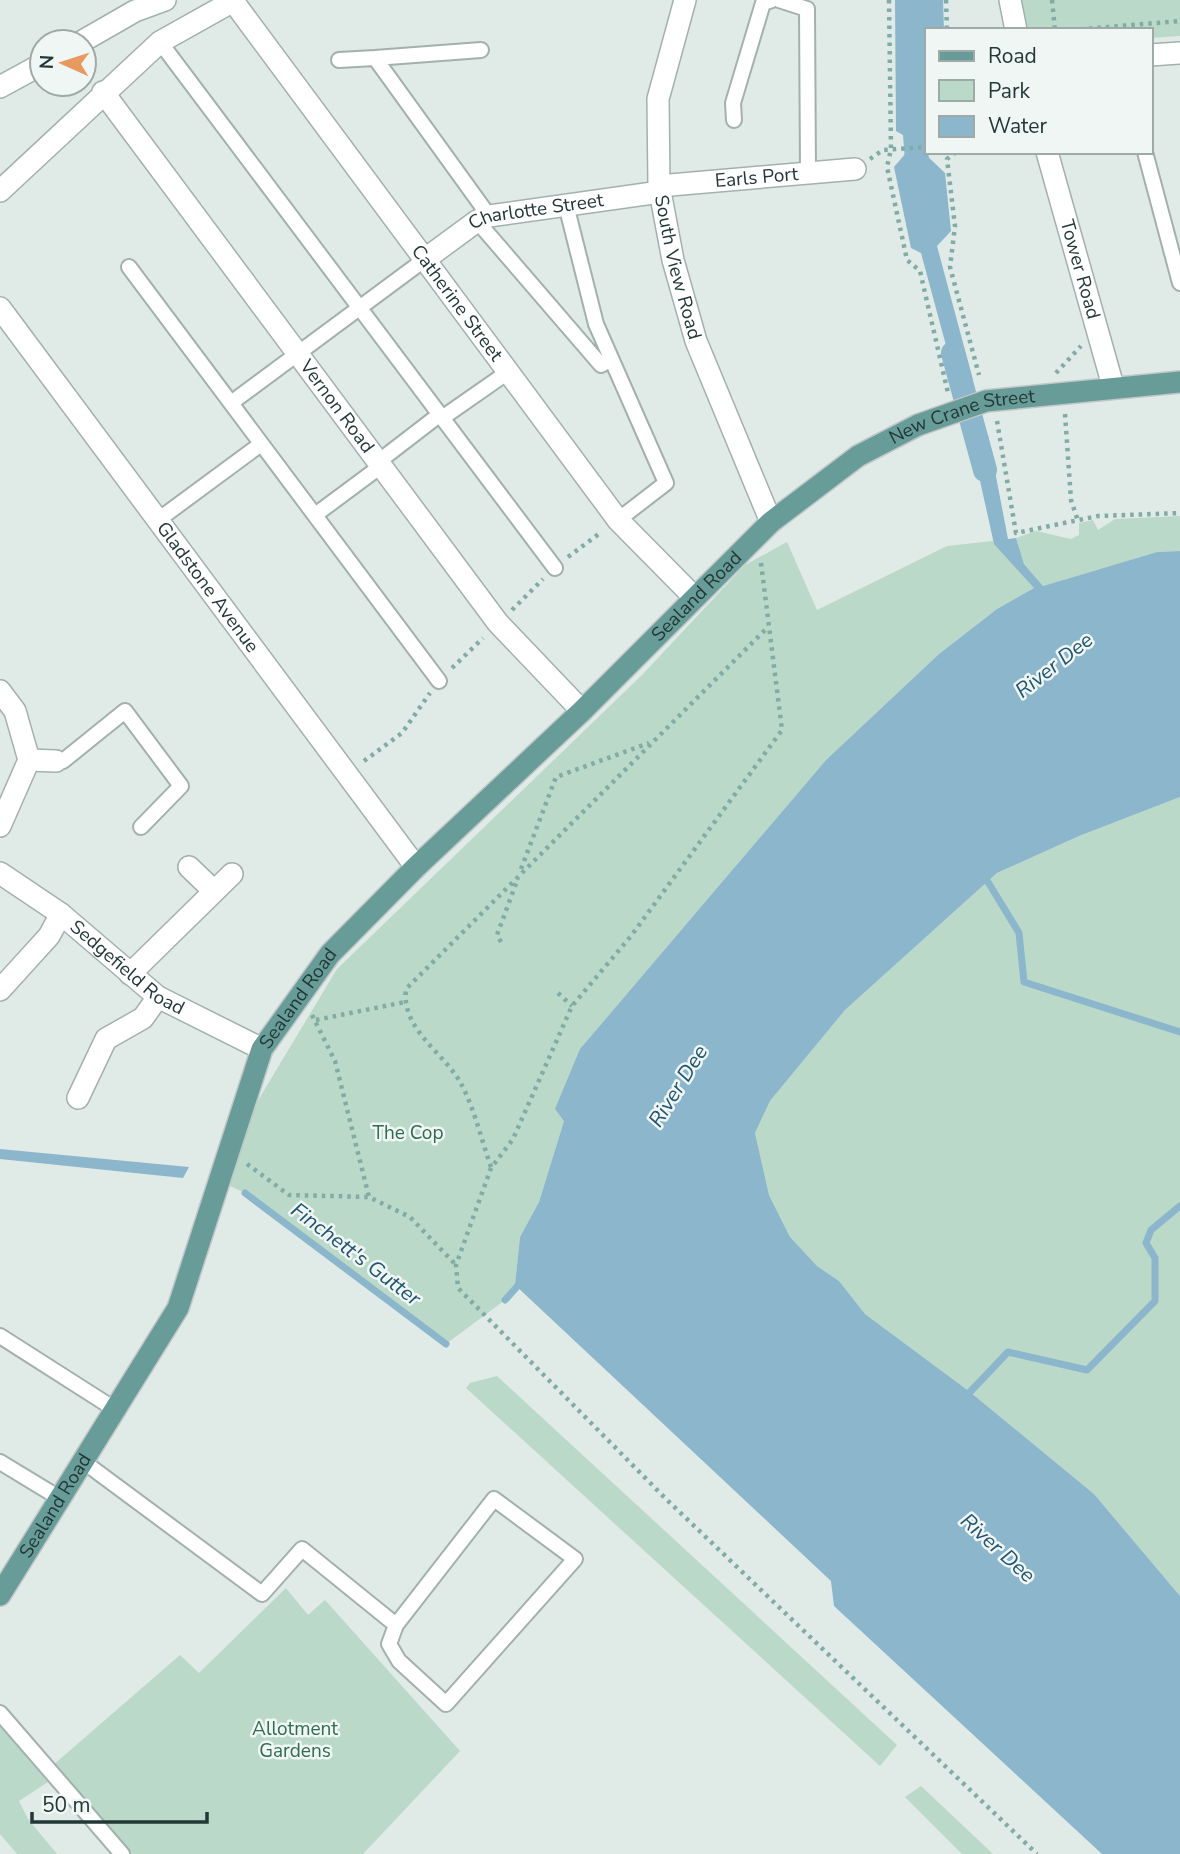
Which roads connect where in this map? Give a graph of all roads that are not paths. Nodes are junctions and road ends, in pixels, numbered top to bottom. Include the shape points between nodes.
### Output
1 (165, 0) edge
2 (685, 0) edge
3 (772, 0) edge
4 (779, 0) edge
5 (1010, 0) edge
6 (234, 1) edge
7 (1016, 28) edge
8 (98, 33) edge
9 (160, 41) junction
10 (481, 50) dead end
11 (1180, 52) edge
12 (1152, 55) edge
13 (375, 58) junction
14 (339, 60) dead end
15 (28, 72) edge
16 (0, 87) edge
17 (103, 92) junction
18 (734, 120) dead end
19 (1048, 154) edge
20 (1145, 154) edge
21 (855, 169) dead end
22 (808, 173) junction
23 (660, 189) junction
24 (0, 191) edge
25 (566, 205) junction
26 (483, 218) junction
27 (424, 260) junction
28 (129, 267) dead end
29 (1180, 284) edge
30 (0, 308) edge
31 (359, 309) junction
32 (295, 354) junction
33 (611, 359) junction
34 (508, 372) junction
35 (1180, 382) edge
36 (1113, 386) junction
37 (231, 403) junction
38 (441, 416) junction
39 (261, 444) junction
40 (379, 464) junction
41 (315, 515) junction
42 (158, 520) junction
43 (618, 520) junction
44 (771, 522) junction
45 (555, 568) road end
46 (694, 596) junction
47 (439, 681) road end
48 (0, 691) edge
49 (582, 711) junction
50 (29, 760) junction
51 (56, 761) joint
52 (0, 827) edge
53 (141, 827) dead end
54 (189, 867) dead end
55 (416, 867) junction
56 (0, 873) edge
57 (232, 874) dead end
58 (214, 891) junction
59 (61, 914) junction
60 (130, 974) junction
61 (0, 990) edge
62 (158, 997) junction
63 (262, 1049) junction
64 (78, 1098) dead end
65 (0, 1336) edge
66 (116, 1409) junction
67 (0, 1462) edge
68 (84, 1462) junction
69 (61, 1499) junction
70 (0, 1595) edge
71 (397, 1625) junction
72 (0, 1713) edge
73 (121, 1854) edge

1 - 8 street
2 - 23 street, South View Road via 658,99
3 - 18 lane via 763,3 733,103
4 - 22 lane via 807,9
5 - 7 street
6 - 9 street
6 - 27 street, Catherine Street
9 - 17 street
9 - 31 lane
10 - 13 lane
11 - 12 street
13 - 14 lane
13 - 26 lane
15 - 16 street
17 - 24 street
17 - 32 street, Vernon Road
19 - 36 street, Tower Road
20 - 29 lane
21 - 22 street, Earls Port
22 - 23 street, Earls Port
23 - 25 street, Charlotte Street
23 - 44 street, South View Road via 673,260 696,341
25 - 26 street, Charlotte Street
25 - 33 lane via 596,324
26 - 27 street, Charlotte Street
26 - 33 lane via 601,365
27 - 31 lane
27 - 34 street, Catherine Street
28 - 37 lane
30 - 42 street, Gladstone Avenue
31 - 32 lane
31 - 38 lane
32 - 37 lane
32 - 40 street, Vernon Road
33 - 43 lane via 666,483
34 - 38 lane
34 - 43 street, Catherine Street
35 - 36 main road, New Crane Street
36 - 44 main road, New Crane Street via 950,402 918,425 858,456
37 - 39 lane
38 - 40 lane
38 - 45 lane
39 - 41 lane
39 - 42 lane
40 - 41 lane
40 - 49 street, Vernon Road via 498,623
41 - 47 lane
42 - 55 street, Gladstone Avenue
43 - 46 street, Catherine Street
44 - 46 main road, Sealand Road
46 - 49 main road, Sealand Road
48 - 50 street via 15,710
49 - 55 main road, Sealand Road
50 - 51 street
50 - 52 street
51 - 53 lane via 63,761 125,711 181,786
54 - 58 street
55 - 63 main road, Sealand Road via 330,954
56 - 59 street, Sedgefield Road
57 - 58 street
58 - 60 street
59 - 60 street, Sedgefield Road
59 - 61 street via 49,936
60 - 62 street, Sedgefield Road
62 - 63 street, Sedgefield Road
62 - 64 street via 143,1018 106,1039
63 - 66 main road, Sealand Road via 178,1308
65 - 66 lane
66 - 68 main road, Sealand Road
67 - 69 lane
68 - 69 main road, Sealand Road
68 - 71 lane via 262,1594 302,1549
69 - 70 main road, Sealand Road
71 - 71 lane via 389,1644 399,1661 446,1704 575,1559 495,1499
72 - 73 lane

